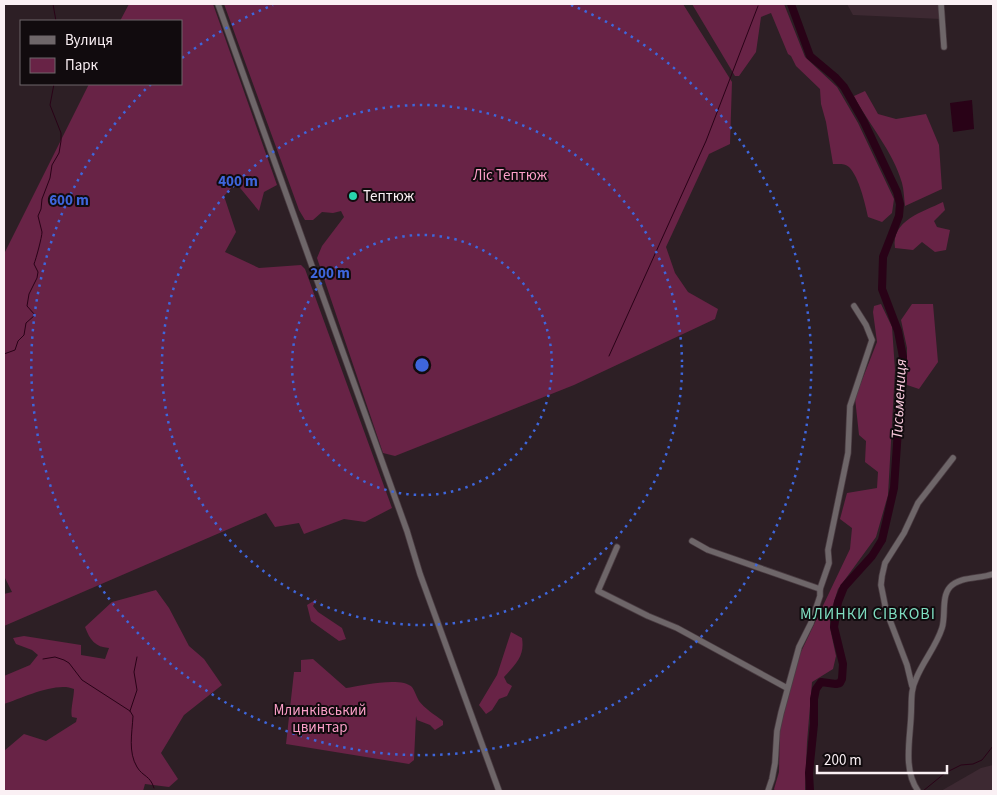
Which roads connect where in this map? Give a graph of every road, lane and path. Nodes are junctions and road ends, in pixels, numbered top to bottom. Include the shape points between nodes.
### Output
1 (218, 4) edge
2 (941, 4) edge
3 (944, 47) dead end
4 (854, 306) dead end
5 (952, 458) dead end
6 (692, 541) dead end
7 (617, 547) dead end
8 (993, 574) edge
9 (820, 589) junction
10 (787, 688) junction
11 (913, 688) junction
12 (917, 790) edge
13 (499, 791) edge
14 (768, 791) edge

1 - 13 street
2 - 3 street
4 - 9 street via 872,340 850,406 848,453 828,550 829,563
5 - 11 street via 918,504 885,563 882,576 886,610 908,665
6 - 9 street via 708,550
7 - 10 street via 598,591 677,628
8 - 11 street via 965,580 948,590 943,626
9 - 10 street
10 - 14 street
11 - 12 street via 908,747

